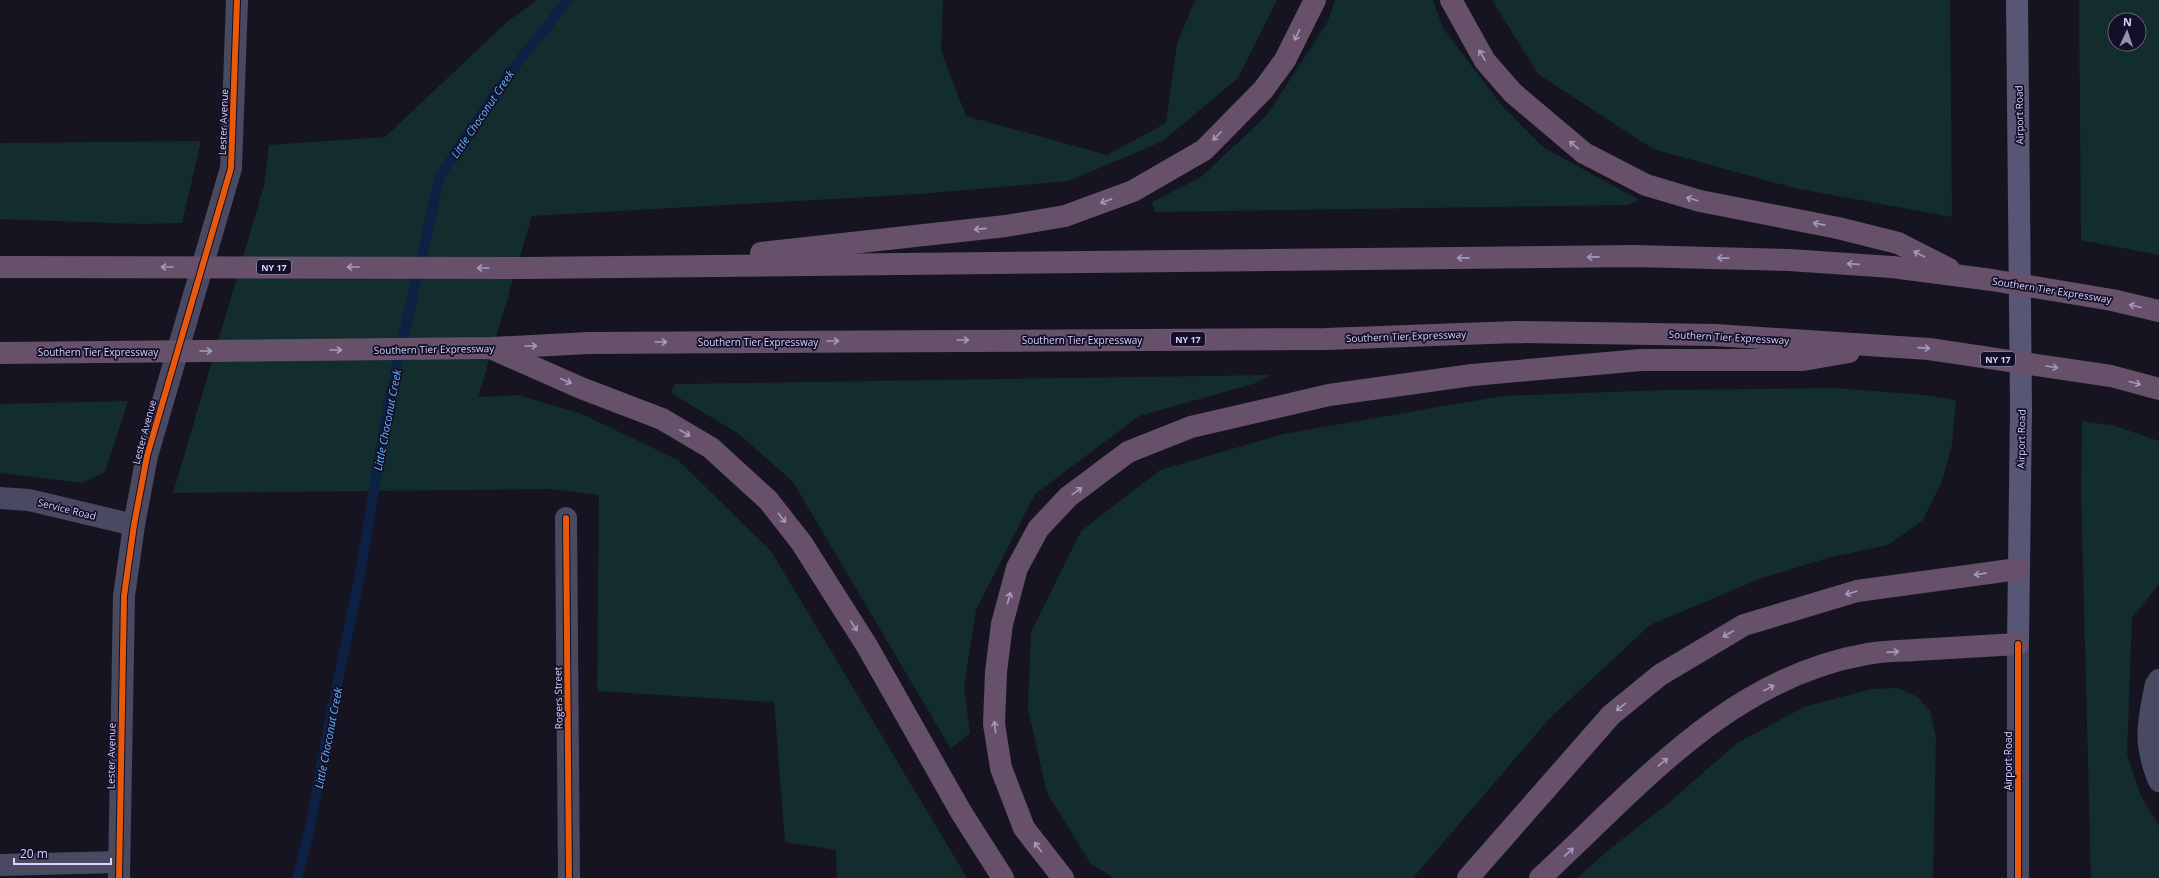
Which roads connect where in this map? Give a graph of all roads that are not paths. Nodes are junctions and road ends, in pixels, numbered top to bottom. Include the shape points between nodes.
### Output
1 (237, 0) edge
2 (1314, 0) edge
3 (1451, 0) edge
4 (2017, 0) edge
5 (0, 267) edge
6 (634, 267) junction
7 (1964, 277) junction
8 (2159, 311) edge
9 (1885, 346) junction
10 (492, 348) junction
11 (0, 353) edge
12 (2159, 389) edge
13 (0, 498) edge
14 (566, 518) dead end
15 (134, 525) junction
16 (2018, 569) junction
17 (2018, 644) junction
18 (2159, 680) edge
19 (2159, 781) edge
20 (0, 864) edge
21 (119, 870) edge
22 (569, 878) edge
23 (1003, 878) edge
24 (1062, 878) edge
25 (1468, 878) edge
26 (1540, 878) edge
27 (2018, 878) edge

1 - 15 street, Lester Avenue via 231,168 147,456
2 -> 6 highway via 1285,60 1264,90 1204,150 1133,191 1065,216 1006,226
7 -> 3 highway via 1898,243 1838,228 1700,201 1646,185 1584,153 1513,93 1485,61
4 - 16 main road, Airport Road via 2021,409
6 -> 5 highway, Southern Tier Expressway / NY 17
7 -> 6 highway, Southern Tier Expressway / NY 17 via 1892,267 1789,260 1634,256
8 -> 7 highway, Southern Tier Expressway / NY 17 via 2112,300
10 -> 9 highway, Southern Tier Expressway / NY 17 via 589,343 1318,339 1516,332 1715,335
9 -> 12 highway, Southern Tier Expressway / NY 17 via 1929,348 2111,376
24 -> 9 highway via 1024,828 1001,768 994,724 996,672 1002,624 1017,568 1038,529 1068,498 1128,452 1191,427 1322,397 1465,376 1641,360 1803,360
11 -> 10 highway, Southern Tier Expressway / NY 17
10 -> 23 highway via 581,388 662,419 711,448 768,500 801,542 867,646 961,812
13 - 15 street, Service Road via 29,500
14 - 22 street, Rogers Street
15 - 21 street, Lester Avenue via 124,596
16 - 17 main road, Airport Road
16 -> 25 highway via 1857,591 1744,625 1660,675 1612,715
26 -> 17 highway via 1648,774 1702,728 1801,671 1867,653
17 - 27 street, Airport Road
18 - 19 street via 2148,720 2150,760
20 - 21 street

